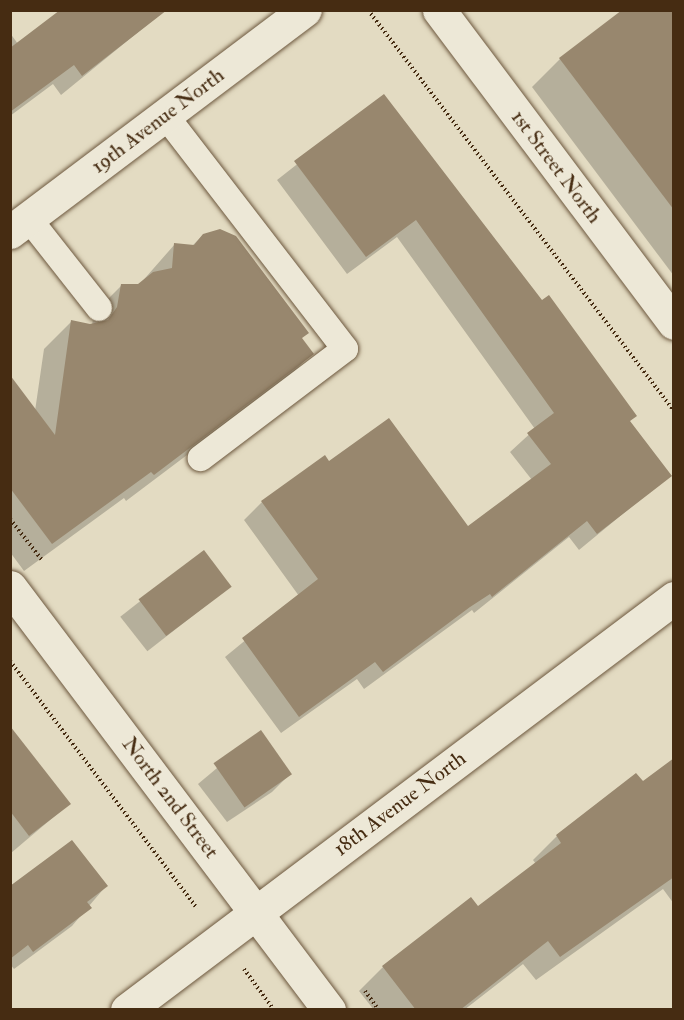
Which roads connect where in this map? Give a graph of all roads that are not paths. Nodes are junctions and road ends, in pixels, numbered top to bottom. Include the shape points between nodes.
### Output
1 (305, 10) edge
2 (439, 10) edge
3 (165, 115) junction
4 (20, 225) edge
5 (99, 308) dead end
6 (674, 323) edge
7 (201, 458) dead end
8 (10, 587) edge
9 (674, 598) edge
10 (256, 913) junction
11 (127, 1010) edge
12 (329, 1010) edge

1 - 3 street, 19th Avenue North
2 - 6 street, 1st Street North
3 - 4 street, 19th Avenue North
3 - 7 lane via 345,349
4 - 5 lane
8 - 10 street, North 2nd Street
9 - 10 street, 18th Avenue North
10 - 11 street, 18th Avenue North
10 - 12 street, North 2nd Street

